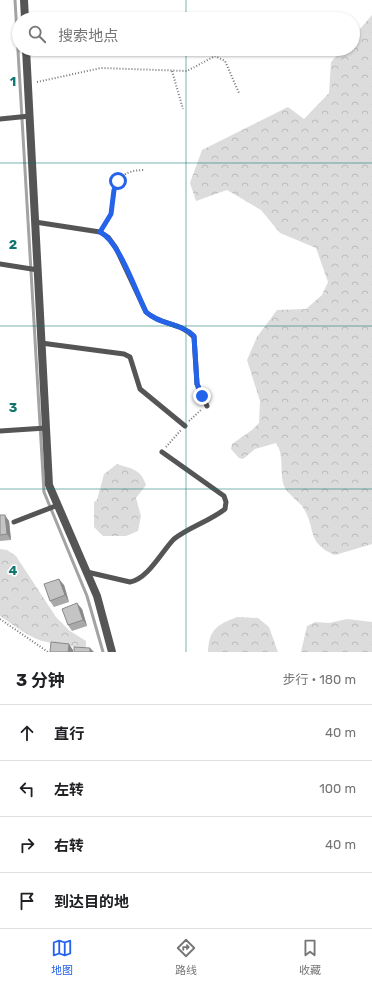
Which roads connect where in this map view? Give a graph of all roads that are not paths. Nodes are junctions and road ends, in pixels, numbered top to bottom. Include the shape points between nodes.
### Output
1 (24, 0) edge
2 (25, 12) edge
3 (26, 56) edge
4 (30, 116) junction
5 (0, 119) edge
6 (35, 222) junction
7 (0, 264) edge
8 (38, 270) junction
9 (41, 343) junction
10 (207, 406) dead end
11 (185, 426) dead end
12 (46, 428) junction
13 (0, 431) edge
14 (162, 452) dead end
15 (58, 504) junction
16 (14, 522) dead end
17 (87, 572) junction
18 (112, 652) edge

1 - 2 street
3 - 4 street
4 - 5 lane
4 - 6 street
6 - 8 street
6 - 10 lane via 100,232 108,237 116,248 146,312 153,318 186,330 194,336 197,384
7 - 8 lane
8 - 9 street
9 - 11 lane via 124,354 130,357 140,389
9 - 12 street
12 - 13 lane
12 - 15 street via 49,484
14 - 17 lane via 224,496 225,509 175,538 135,581
15 - 16 lane
15 - 17 street
17 - 18 street via 97,596

